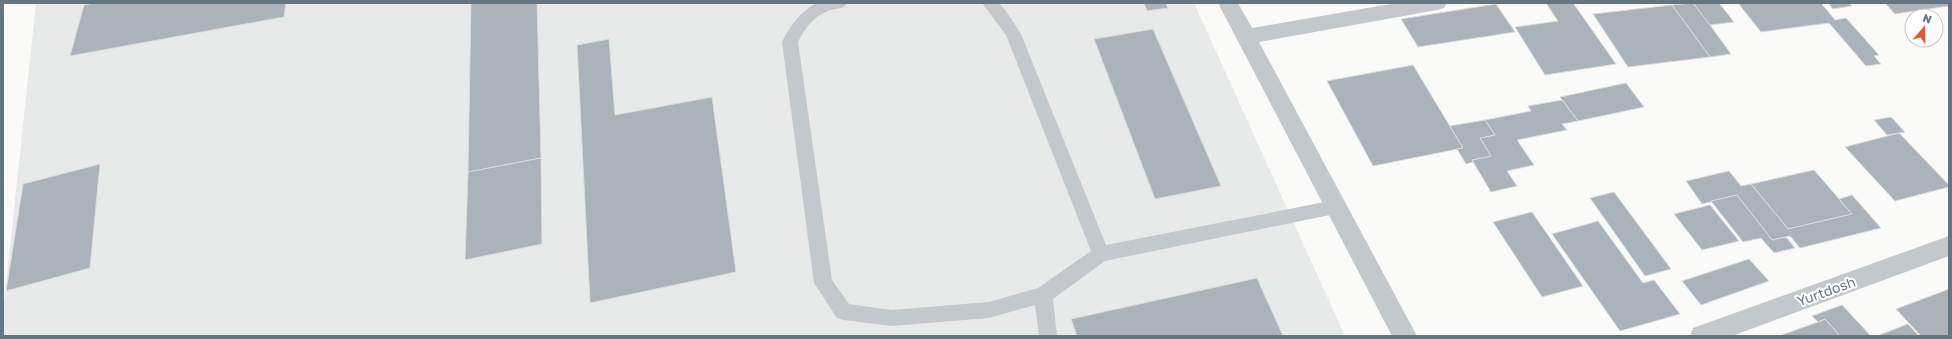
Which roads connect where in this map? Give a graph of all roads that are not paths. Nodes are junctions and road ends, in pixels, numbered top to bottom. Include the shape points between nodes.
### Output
1 (839, 3) edge
2 (990, 3) edge
3 (1228, 3) edge
4 (1437, 3) edge
5 (1246, 37) junction
6 (1335, 207) junction
7 (1949, 246) edge
8 (1101, 254) junction
9 (1043, 295) junction
10 (1048, 336) edge
11 (1405, 336) edge
12 (1702, 336) edge

1 - 9 lane via 818,8 802,22 790,42 823,283 844,312 891,318 989,310
2 - 8 lane via 1013,34
3 - 5 street
4 - 5 street
5 - 6 street
6 - 8 lane
6 - 11 street
7 - 12 street, Yurtdosh
8 - 9 lane
9 - 10 lane

